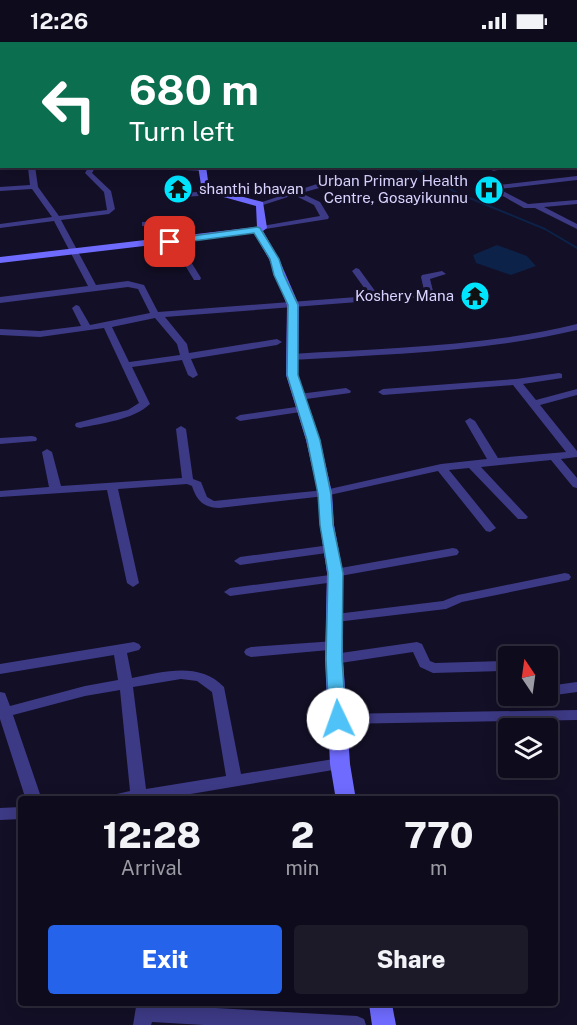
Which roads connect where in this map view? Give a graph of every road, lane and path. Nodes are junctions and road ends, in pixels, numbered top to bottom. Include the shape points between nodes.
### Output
1 (30, 168) edge
2 (92, 168) edge
3 (202, 168) edge
4 (577, 178) edge
5 (320, 184) dead end
6 (34, 187) junction
7 (0, 189) edge
8 (213, 193) junction
9 (297, 194) junction
10 (182, 195) dead end
11 (577, 202) edge
12 (260, 204) junction
13 (538, 207) junction
14 (56, 218) junction
15 (145, 224) dead end
16 (0, 226) edge
17 (577, 227) edge
18 (260, 229) junction
19 (172, 241) junction
20 (73, 251) junction
21 (0, 260) edge
22 (356, 271) dead end
23 (442, 274) dead end
24 (197, 278) dead end
25 (93, 288) junction
26 (375, 297) junction
27 (0, 300) edge
28 (293, 305) junction
29 (76, 308) dead end
30 (157, 315) junction
31 (107, 325) junction
32 (577, 327) edge
33 (87, 328) junction
34 (0, 332) edge
35 (277, 342) dead end
36 (185, 357) junction
37 (292, 357) junction
38 (125, 365) junction
39 (193, 375) dead end
40 (559, 376) dead end
41 (516, 382) junction
42 (346, 391) dead end
43 (383, 392) dead end
44 (577, 392) edge
45 (301, 403) junction
46 (534, 404) junction
47 (240, 418) dead end
48 (470, 421) dead end
49 (80, 425) dead end
50 (181, 429) dead end
51 (32, 440) dead end
52 (0, 441) edge
53 (47, 452) dead end
54 (576, 454) edge
55 (554, 457) junction
56 (494, 461) junction
57 (472, 464) junction
58 (441, 468) junction
59 (188, 481) junction
60 (577, 485) edge
61 (112, 487) junction
62 (56, 491) junction
63 (0, 494) edge
64 (325, 494) junction
65 (522, 517) dead end
66 (490, 528) dead end
67 (330, 549) junction
68 (453, 552) dead end
69 (240, 561) dead end
70 (335, 576) junction
71 (565, 578) dead end
72 (133, 583) dead end
73 (230, 592) dead end
74 (336, 618) junction
75 (251, 652) dead end
76 (335, 653) junction
77 (498, 666) edge
78 (0, 669) edge
79 (126, 684) junction
80 (577, 687) edge
81 (558, 690) edge
82 (0, 697) edge
83 (6, 712) junction
84 (577, 715) edge
85 (338, 719) junction
86 (340, 764) junction
87 (234, 780) junction
88 (33, 796) edge
89 (139, 796) edge
90 (150, 796) edge
91 (345, 796) edge
92 (18, 813) edge
93 (0, 814) edge
94 (381, 1006) edge
95 (143, 1014) edge
96 (357, 1025) edge
97 (384, 1025) edge

1 - 6 street
2 - 14 street via 88,173 107,191 109,212
3 - 8 street via 205,189
4 - 13 street via 498,189 527,206
5 - 9 street
6 - 7 street
6 - 14 street
8 - 10 street
8 - 12 street
9 - 12 street
9 - 18 street via 317,204 325,217
11 - 13 street
12 - 18 street
13 - 17 street
14 - 16 street
14 - 20 street
15 - 19 street via 160,224
18 - 19 street
18 - 28 street
19 - 20 street
19 - 24 street
20 - 21 street
20 - 25 street
22 - 26 street
23 - 26 street via 425,277 428,293
25 - 27 street
25 - 30 street via 128,284 141,287
26 - 28 street
28 - 30 street
28 - 37 street
29 - 33 street
30 - 31 street
30 - 36 street via 182,344
31 - 33 street
31 - 38 street
32 - 37 street via 433,348
33 - 34 street via 40,334
35 - 36 street
36 - 38 street
36 - 39 street
37 - 45 street via 292,375
38 - 49 street via 145,404 132,412
40 - 41 street
41 - 43 street
41 - 46 street
42 - 45 street
44 - 46 street
45 - 47 street
45 - 64 street via 314,440
46 - 54 street
48 - 56 street
50 - 59 street
51 - 52 street
53 - 62 street
54 - 55 street
55 - 56 street
55 - 60 street
56 - 57 street
57 - 58 street
57 - 65 street
58 - 64 street
58 - 66 street
59 - 61 street
59 - 64 street via 197,484 202,500 210,505
61 - 62 street
61 - 72 street
62 - 63 street
64 - 67 street
67 - 69 street
67 - 70 street
68 - 70 street
70 - 73 street
70 - 74 street
71 - 74 street via 458,599 446,605
74 - 76 street
75 - 76 street
76 - 77 street via 417,647 425,664 433,668
76 - 85 street
78 - 79 street via 127,648
79 - 83 street
79 - 87 street via 181,674 211,681 219,690
79 - 89 street
80 - 81 street
82 - 83 street
83 - 88 street
84 - 85 street
85 - 86 street
86 - 87 street
86 - 91 street
87 - 90 street
92 - 93 street
94 - 97 street
95 - 96 street

